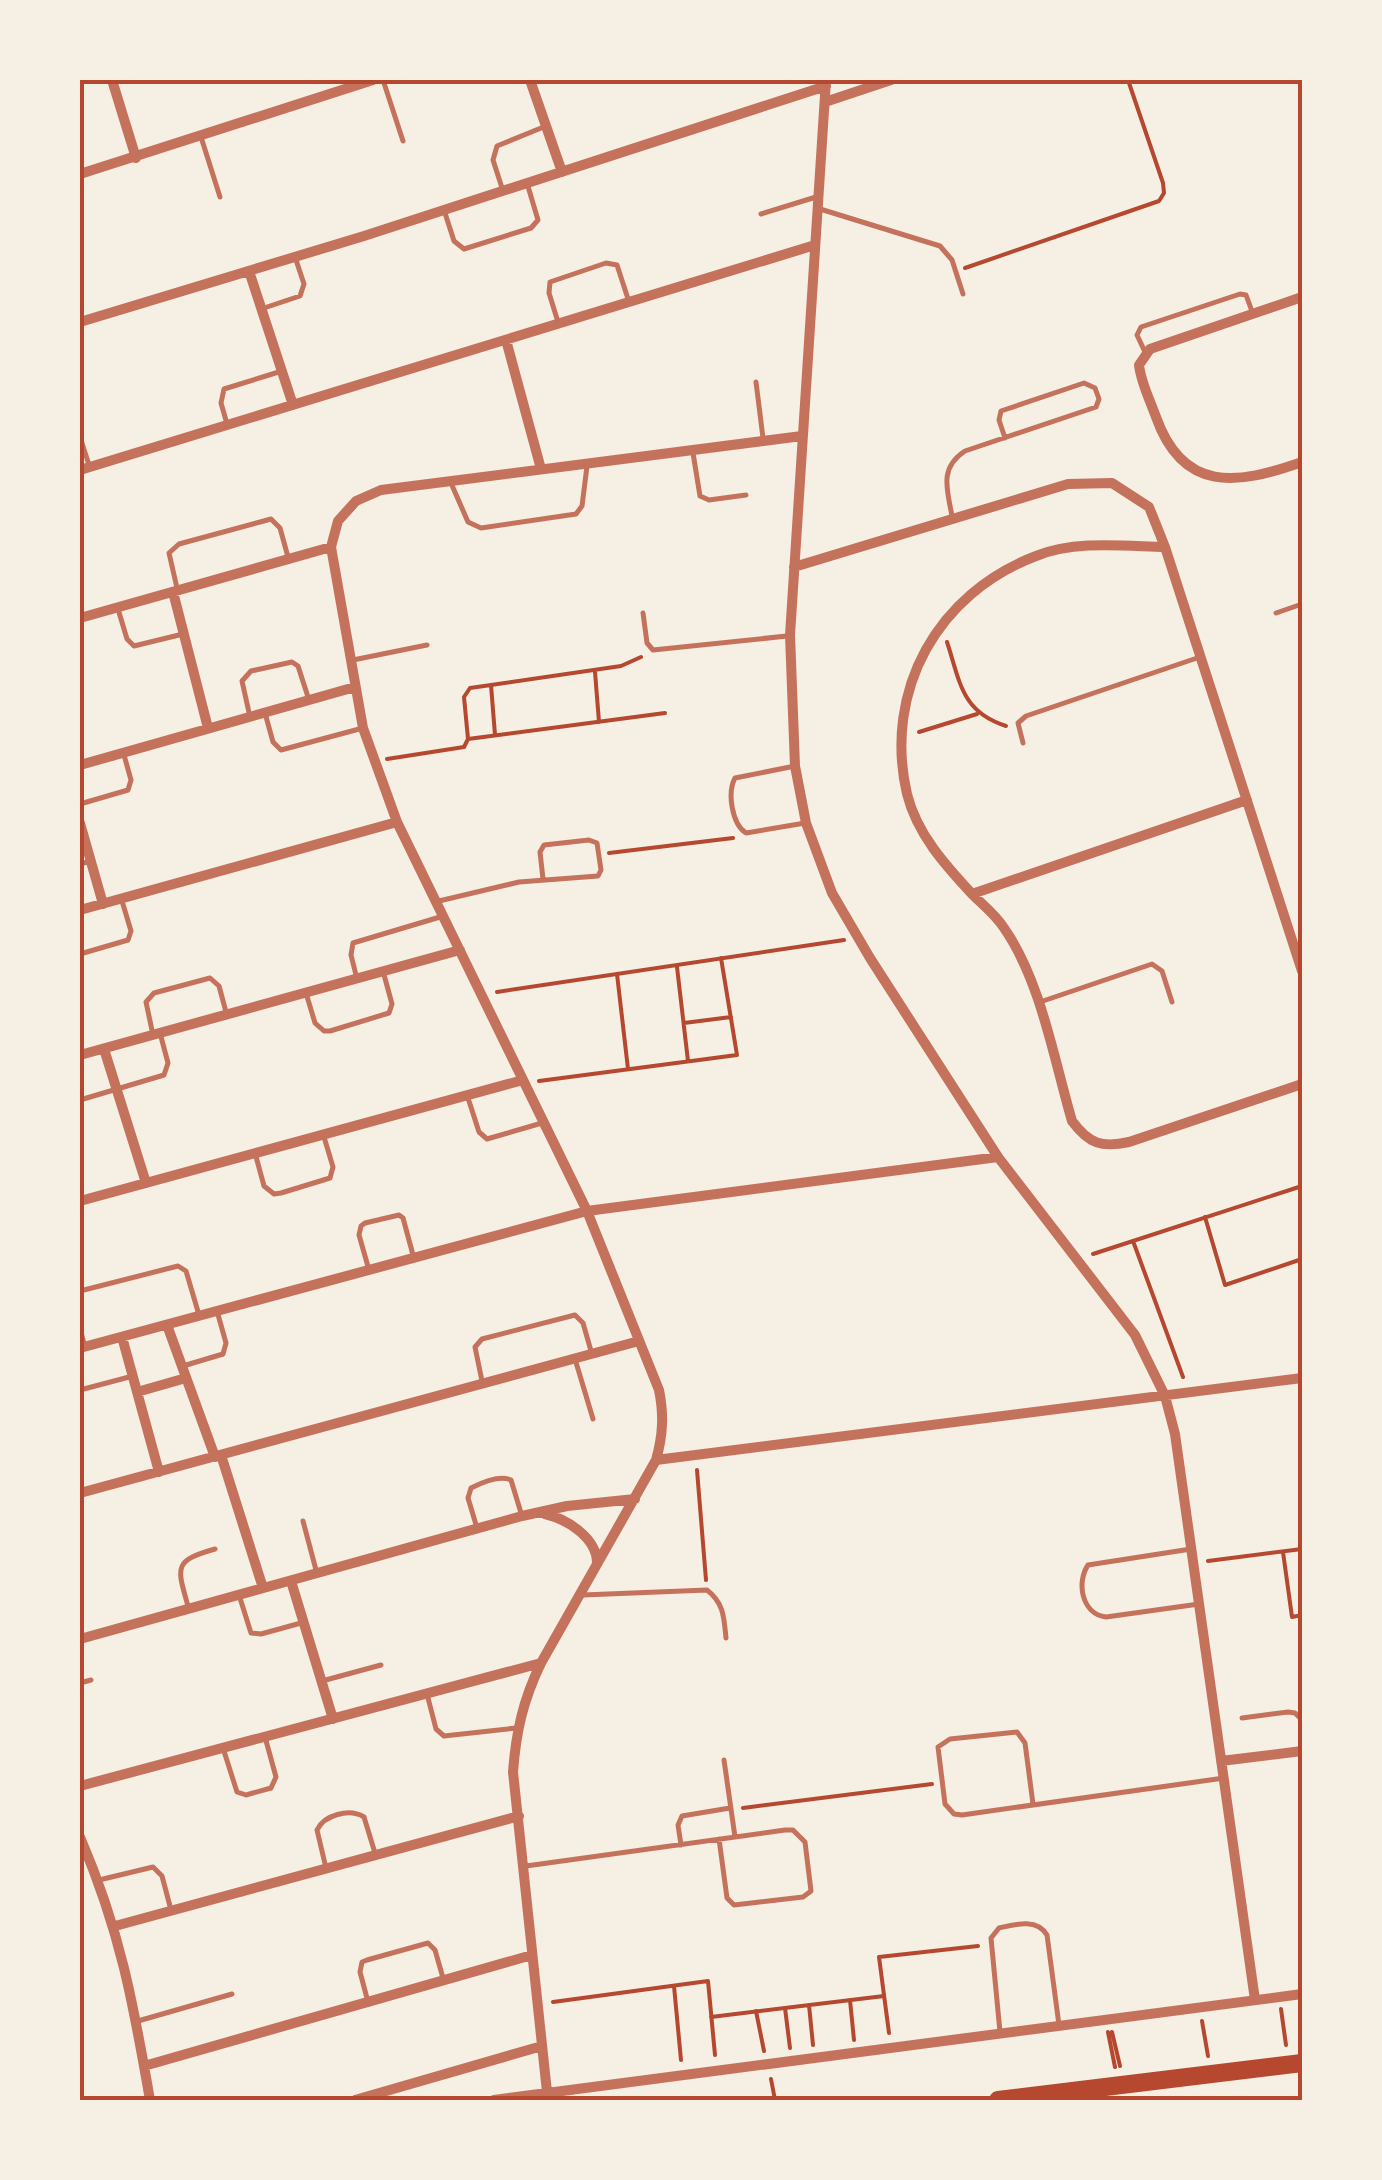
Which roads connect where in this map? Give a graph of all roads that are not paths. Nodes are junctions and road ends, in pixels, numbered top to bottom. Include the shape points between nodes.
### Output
1 (112, 80) edge
2 (372, 80) edge
3 (383, 80) edge
4 (530, 80) edge
5 (890, 80) edge
6 (826, 83) edge
7 (825, 102) junction
8 (546, 126) junction
9 (201, 136) junction
10 (403, 142) dead end
11 (136, 158) junction
12 (562, 172) junction
13 (80, 174) edge
14 (526, 183) junction
15 (503, 191) junction
16 (220, 197) dead end
17 (818, 202) junction
18 (444, 210) junction
19 (760, 214) dead end
20 (815, 244) junction
21 (295, 257) junction
22 (249, 271) junction
23 (963, 294) dead end
24 (1302, 297) edge
25 (630, 302) junction
26 (262, 309) junction
27 (1253, 314) junction
28 (80, 322) edge
29 (558, 324) junction
30 (506, 340) junction
31 (1146, 352) junction
32 (282, 371) junction
33 (756, 382) dead end
34 (293, 406) junction
35 (228, 426) junction
36 (802, 436) junction
37 (80, 438) edge
38 (1004, 438) junction
39 (763, 441) junction
40 (692, 450) junction
41 (1302, 462) edge
42 (588, 463) junction
43 (85, 469) edge
44 (541, 469) junction
45 (449, 480) junction
46 (746, 495) dead end
47 (952, 518) junction
48 (331, 547) junction
49 (1165, 547) junction
50 (289, 560) junction
51 (794, 568) junction
52 (175, 591) junction
53 (1302, 604) edge
54 (118, 608) junction
55 (643, 613) dead end
56 (1276, 613) dead end
57 (80, 618) edge
58 (183, 634) junction
59 (790, 635) junction
60 (427, 645) dead end
61 (1200, 657) junction
62 (350, 660) junction
63 (354, 687) junction
64 (309, 700) junction
65 (265, 712) junction
66 (250, 716) junction
67 (208, 728) junction
68 (363, 728) junction
69 (1022, 743) dead end
70 (123, 752) junction
71 (80, 764) edge
72 (795, 766) junction
73 (1247, 800) junction
74 (80, 804) edge
75 (396, 822) junction
76 (80, 823) edge
77 (806, 823) junction
78 (85, 862) edge
79 (543, 880) junction
80 (972, 894) junction
81 (121, 898) junction
82 (436, 902) junction
83 (102, 904) junction
84 (80, 910) edge
85 (443, 916) junction
86 (460, 950) junction
87 (80, 954) edge
88 (383, 971) junction
89 (1302, 971) edge
90 (357, 978) junction
91 (306, 993) junction
92 (1172, 1002) dead end
93 (1037, 1003) junction
94 (227, 1015) junction
95 (157, 1034) junction
96 (104, 1049) junction
97 (80, 1055) edge
98 (523, 1081) junction
99 (1302, 1084) edge
100 (117, 1090) junction
101 (467, 1095) junction
102 (80, 1100) edge
103 (544, 1122) junction
104 (324, 1134) junction
105 (256, 1153) junction
106 (998, 1157) junction
107 (146, 1183) junction
108 (80, 1201) edge
109 (587, 1211) junction
110 (414, 1258) junction
111 (369, 1270) junction
112 (80, 1291) edge
113 (217, 1311) junction
114 (199, 1316) junction
115 (167, 1325) junction
116 (80, 1329) edge
117 (122, 1337) junction
118 (639, 1341) junction
119 (82, 1347) edge
120 (592, 1354) junction
121 (575, 1359) junction
122 (184, 1372) junction
123 (132, 1376) junction
124 (1302, 1378) edge
125 (483, 1384) junction
126 (80, 1390) edge
127 (137, 1392) junction
128 (1164, 1396) junction
129 (593, 1419) dead end
130 (218, 1456) junction
131 (656, 1460) junction
132 (159, 1472) junction
133 (80, 1493) edge
134 (636, 1498) junction
135 (528, 1515) junction
136 (303, 1521) dead end
137 (477, 1529) junction
138 (215, 1549) dead end
139 (1191, 1549) junction
140 (596, 1567) junction
141 (317, 1573) junction
142 (291, 1580) junction
143 (263, 1588) junction
144 (239, 1595) junction
145 (580, 1595) junction
146 (1199, 1604) junction
147 (189, 1609) junction
148 (304, 1622) junction
149 (726, 1638) dead end
150 (80, 1639) edge
151 (541, 1663) junction
152 (380, 1666) dead end
153 (91, 1680) dead end
154 (322, 1681) junction
155 (80, 1683) edge
156 (427, 1694) junction
157 (1242, 1718) dead end
158 (333, 1719) junction
159 (1302, 1720) edge
160 (516, 1728) junction
161 (265, 1737) junction
162 (224, 1748) junction
163 (1302, 1751) edge
164 (724, 1760) dead end
165 (1221, 1761) junction
166 (1224, 1778) junction
167 (80, 1786) edge
168 (1033, 1804) junction
169 (731, 1809) junction
170 (519, 1816) junction
171 (735, 1837) junction
172 (80, 1838) edge
173 (719, 1839) junction
174 (681, 1844) junction
175 (375, 1855) junction
176 (523, 1866) junction
177 (326, 1868) junction
178 (98, 1880) junction
179 (171, 1910) junction
180 (114, 1926) junction
181 (532, 1956) junction
182 (444, 1981) junction
183 (232, 1994) dead end
184 (1302, 1994) edge
185 (1255, 2000) junction
186 (368, 2002) junction
187 (138, 2021) junction
188 (1059, 2025) junction
189 (1000, 2033) junction
190 (542, 2046) junction
191 (1302, 2062) edge
192 (144, 2066) junction
193 (547, 2092) junction
194 (150, 2100) edge
195 (355, 2100) edge
196 (494, 2100) edge
197 (998, 2100) edge

1 - 11 street
2 - 9 street
3 - 10 lane
4 - 8 street
5 - 7 street
6 - 7 street
6 - 12 street
7 - 17 street
8 - 12 street
8 - 15 lane via 496,146 493,160
9 - 11 street
9 - 16 lane
11 - 13 street
12 - 14 street
14 - 15 street
14 - 18 lane via 536,225 470,248 458,246
15 - 18 street
17 - 19 lane
17 - 20 street
17 - 23 lane via 940,246
18 - 21 street
20 - 25 street
20 - 36 street
21 - 22 street
21 - 26 lane via 304,284 300,296
22 - 26 street
22 - 28 street
24 - 27 street
25 - 29 street
25 - 29 lane via 612,262 555,278 548,287
26 - 32 street
27 - 31 street
27 - 31 lane via 1246,294 1240,294 1139,328
29 - 30 street
30 - 34 street
30 - 44 street
31 - 41 street via 1142,379 1161,432 1185,465 1224,480
32 - 34 street
32 - 35 lane via 224,389
33 - 39 lane
34 - 35 street
35 - 43 street
36 - 39 street
36 - 51 street
37 - 43 lane
38 - 38 lane via 1001,411 1084,383 1095,388 1096,407
38 - 47 lane via 954,458 945,483
39 - 40 street
40 - 42 street
40 - 46 lane via 700,496
42 - 44 street
42 - 45 lane via 576,514 481,528 468,522
44 - 45 street
45 - 48 street via 356,500 338,521
47 - 49 street via 1068,484 1112,483 1148,507
47 - 51 street
48 - 50 street
48 - 62 street
49 - 61 street
49 - 80 street via 1098,545 1039,554 985,581 941,623 912,677 900,738 908,796 932,849
50 - 52 street
50 - 52 lane via 277,523 264,520 173,547
51 - 59 street
52 - 54 street
52 - 58 street
53 - 56 lane
54 - 57 street
54 - 58 lane via 134,646
55 - 59 lane via 648,648 657,650
58 - 67 street
59 - 72 street
60 - 62 lane
61 - 69 lane via 1026,716 1018,723
61 - 73 street
62 - 63 street
63 - 64 street
63 - 68 street
64 - 65 street
64 - 66 lane via 298,666 285,661 242,681
65 - 66 street
65 - 68 lane via 281,750
66 - 67 street
67 - 70 street
68 - 75 street
70 - 71 street
70 - 74 lane via 128,790
72 - 77 street
72 - 77 lane via 731,784 737,825 746,833
73 - 80 street
73 - 89 street
75 - 81 street
75 - 82 street
76 - 78 street
77 - 106 street via 832,893
78 - 83 street
79 - 79 lane via 598,876 593,840 544,844
79 - 82 lane
80 - 93 street via 1017,949
81 - 83 street
81 - 87 lane via 128,940
82 - 85 street
83 - 84 street
85 - 86 street
85 - 90 lane via 353,943
86 - 88 street
86 - 98 street
88 - 90 street
88 - 91 lane via 389,1014 330,1031 315,1023
90 - 91 street
91 - 94 street
92 - 93 lane via 1162,971 1152,964
93 - 99 street via 1072,1122 1086,1140 1107,1147
94 - 95 street
94 - 95 lane via 210,978 171,988 146,1002
95 - 96 street
95 - 100 lane via 168,1064 164,1075
96 - 97 street
96 - 100 street
98 - 101 street
98 - 103 street
100 - 102 lane
100 - 107 street
101 - 103 lane via 487,1138
101 - 104 street
103 - 109 street
104 - 105 street
104 - 105 lane via 330,1178 281,1193 264,1186
105 - 107 street
106 - 109 street
106 - 128 street via 1136,1335
107 - 108 street
109 - 110 street
109 - 118 street
110 - 111 street
110 - 111 lane via 403,1218 394,1215 361,1226
111 - 113 street
112 - 114 lane via 178,1266 186,1271
113 - 114 street
113 - 122 lane via 224,1354
114 - 115 street
115 - 117 street
115 - 122 street
116 - 119 lane
117 - 119 street
117 - 123 street
118 - 120 street
118 - 131 street via 664,1413
120 - 121 street
120 - 125 lane via 575,1315 517,1330 477,1342
121 - 125 street
121 - 129 lane
122 - 127 street
122 - 130 street
123 - 126 lane
123 - 127 street
124 - 128 street
125 - 130 street
127 - 132 street
128 - 131 street
128 - 139 street
130 - 132 street
130 - 143 street
131 - 134 street
132 - 133 street
134 - 135 street
134 - 140 street
135 - 137 street
135 - 137 lane via 510,1480 488,1482 468,1493
135 - 140 street via 572,1524 596,1551
136 - 141 lane
137 - 141 street
138 - 147 lane via 182,1562
139 - 146 street
139 - 146 lane via 1088,1565 1086,1607 1098,1617
140 - 145 street
141 - 142 street
142 - 143 street
142 - 148 street
143 - 144 street
144 - 147 street
144 - 148 lane via 248,1629 256,1634
145 - 149 lane via 707,1590 723,1610
145 - 151 street
146 - 165 street
147 - 150 street
148 - 154 street
151 - 156 street
151 - 160 street
152 - 154 lane
153 - 155 lane
154 - 158 street
156 - 158 street
156 - 160 lane via 444,1736
157 - 159 lane via 1294,1712
158 - 161 street
160 - 170 street
161 - 162 street
161 - 162 lane via 276,1777 271,1788 236,1792
162 - 167 street
163 - 165 street
164 - 169 lane
165 - 166 street
166 - 168 lane
166 - 185 street
168 - 168 lane via 954,1814 945,1804 938,1754 943,1741 1010,1730 1022,1736
169 - 171 lane
169 - 174 lane via 682,1816
170 - 175 street
170 - 176 street
171 - 173 lane
171 - 173 lane via 784,1830 801,1835 808,1896 734,1906 727,1898
172 - 178 street
173 - 174 lane
174 - 176 lane
175 - 177 street
175 - 177 lane via 364,1817 351,1812 320,1824
176 - 181 street
177 - 179 street
178 - 179 lane via 153,1867
178 - 180 street
179 - 180 street
180 - 187 street
181 - 182 street
181 - 190 street
182 - 186 street
182 - 186 lane via 432,1946 423,1944 362,1962
183 - 187 lane
184 - 185 street
185 - 188 street
186 - 192 street
187 - 192 street
188 - 189 street
188 - 189 lane via 1047,1936 1029,1924 1005,1926 990,1944
189 - 193 street
190 - 193 street
190 - 195 street
191 - 197 main road
192 - 194 street
193 - 196 street

